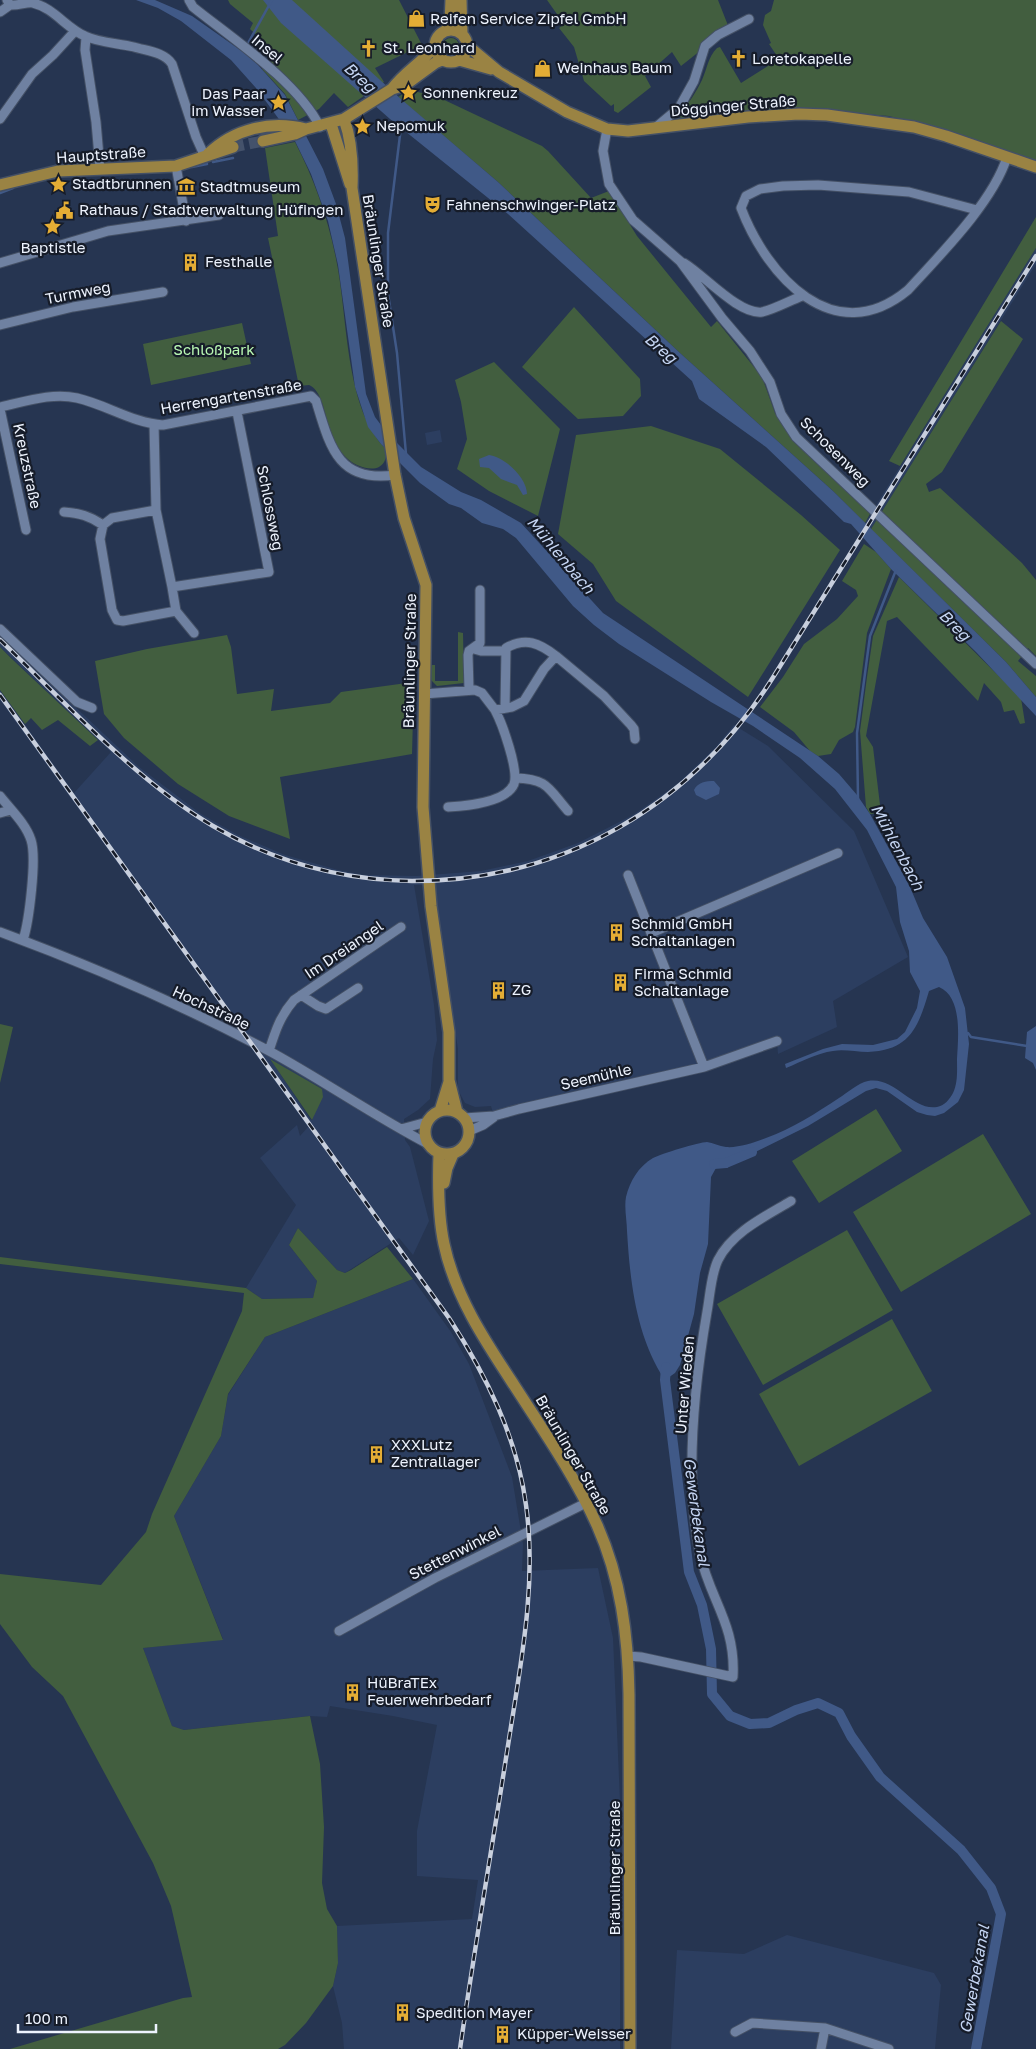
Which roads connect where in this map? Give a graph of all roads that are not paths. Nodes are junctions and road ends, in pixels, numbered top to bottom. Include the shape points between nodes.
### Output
1 (190, 0) edge
2 (452, 0) edge
3 (461, 0) edge
4 (9, 3) edge
5 (0, 12) edge
6 (749, 19) dead end
7 (446, 30) junction
8 (75, 31) junction
9 (462, 34) junction
10 (86, 37) junction
11 (435, 46) junction
12 (468, 46) junction
13 (442, 60) junction
14 (459, 60) junction
15 (499, 72) junction
16 (392, 89) junction
17 (0, 119) edge
18 (344, 120) junction
19 (317, 127) junction
20 (654, 128) junction
21 (607, 129) junction
22 (276, 132) junction
23 (263, 140) tunnel mouth
24 (233, 148) tunnel mouth
25 (205, 157) junction
26 (1007, 157) junction
27 (176, 166) junction
28 (1036, 167) edge
29 (100, 168) junction
30 (0, 184) edge
31 (352, 188) junction
32 (977, 210) junction
33 (219, 216) dead end
34 (186, 221) junction
35 (680, 261) junction
36 (0, 263) edge
37 (163, 292) dead end
38 (802, 296) junction
39 (0, 326) edge
40 (0, 408) edge
41 (237, 412) junction
42 (154, 424) junction
43 (396, 475) junction
44 (156, 510) junction
45 (64, 512) dead end
46 (103, 525) junction
47 (26, 530) dead end
48 (172, 587) junction
49 (480, 590) dead end
50 (176, 611) junction
51 (0, 629) edge
52 (194, 633) dead end
53 (474, 648) junction
54 (505, 651) junction
55 (556, 656) junction
56 (1036, 664) edge
57 (469, 689) junction
58 (424, 694) junction
59 (92, 708) dead end
60 (505, 708) junction
61 (495, 710) junction
62 (635, 739) dead end
63 (515, 778) junction
64 (0, 796) edge
65 (448, 807) dead end
66 (11, 810) junction
67 (568, 811) dead end
68 (0, 813) edge
69 (838, 853) dead end
70 (628, 875) dead end
71 (401, 927) dead end
72 (0, 932) edge
73 (651, 933) junction
74 (23, 940) junction
75 (358, 988) dead end
76 (301, 994) junction
77 (777, 1041) dead end
78 (269, 1051) junction
79 (704, 1067) junction
80 (449, 1080) junction
81 (440, 1111) junction
82 (461, 1115) junction
83 (494, 1116) junction
84 (427, 1122) junction
85 (401, 1129) junction
86 (469, 1131) junction
87 (428, 1144) junction
88 (439, 1153) junction
89 (454, 1154) junction
90 (440, 1198) junction
91 (791, 1201) dead end
92 (586, 1503) junction
93 (339, 1631) dead end
94 (628, 1656) junction
95 (825, 2028) junction
96 (735, 2032) dead end
97 (630, 2049) edge
98 (821, 2049) edge
99 (890, 2049) edge

1 - 19 street, Insel via 193,7 271,70 310,108
2 - 7 main road via 450,23
3 - 9 main road
4 - 5 street
4 - 8 street via 34,4 59,17
6 - 20 street via 718,35 705,46 694,81 679,108
7 - 9 main road
7 - 11 main road via 437,38
8 - 10 street
8 - 17 street via 32,74
9 - 12 main road
10 - 25 street via 168,58
10 - 29 street
11 - 13 main road
11 - 16 main road
12 - 14 main road
12 - 15 main road, Dögginger Straße
13 - 14 main road
13 - 16 main road via 404,85
14 - 15 main road, Dögginger Straße
15 - 21 main road, Dögginger Straße via 568,112
16 - 18 main road
18 - 19 main road
18 - 31 main road, Bräunlinger Straße via 351,151
19 - 22 main road, Hauptstraße via 294,126
19 - 31 main road, Bräunlinger Straße
20 - 21 main road, Dögginger Straße
20 - 26 main road, Dögginger Straße via 748,117 827,115 914,127
21 - 35 street, Schosenweg via 603,151 609,184 633,220
22 - 23 main road, Hauptstraße
22 - 25 main road, Hauptstraße via 256,128 230,136
24 - 25 main road, Hauptstraße
25 - 27 main road, Hauptstraße
26 - 28 main road, Dögginger Straße
26 - 32 street
27 - 29 main road, Hauptstraße
27 - 34 street
29 - 30 main road, Hauptstraße via 58,171
31 - 43 main road, Bräunlinger Straße
32 - 38 street via 899,298 865,312 844,312 829,310
32 - 38 street via 909,192 818,185 760,189 746,196 741,208 758,246
33 - 34 street
34 - 36 street via 108,230
35 - 38 street via 750,311 761,312
35 - 56 street, Schosenweg via 750,351 770,382 780,414 796,437
37 - 39 street, Turmweg via 73,307
40 - 42 street, Herrengartenstraße via 40,398 76,398
40 - 47 street, Kreuzstraße
41 - 42 street, Herrengartenstraße via 172,424
41 - 43 street, Herrengartenstraße via 311,396 316,401 329,442 351,471 362,476
41 - 48 street, Schlossweg via 269,572
42 - 44 street
43 - 58 main road, Bräunlinger Straße via 404,518 426,585
44 - 46 street via 112,518
44 - 48 street
45 - 46 street via 92,517
46 - 50 street via 100,539 112,610 118,620
48 - 50 street
49 - 53 street via 480,643
50 - 52 street
51 - 59 street via 77,702
53 - 54 street
53 - 57 street via 468,655
54 - 55 street via 510,645 530,642 542,645
54 - 60 street
55 - 60 street via 524,701
55 - 62 street via 604,696 634,729
57 - 58 street
57 - 61 street via 482,693
58 - 80 main road, Bräunlinger Straße via 423,807 431,906 449,1041
60 - 61 street
61 - 63 street via 505,734
63 - 65 street via 509,790 491,800
63 - 67 street via 542,782
64 - 66 street
66 - 68 street
66 - 74 street via 26,829 33,848 28,925
69 - 73 street
70 - 73 street
71 - 76 street, Im Dreiangel
72 - 74 street, Hochstraße
73 - 79 street
74 - 78 street, Hochstraße via 181,1008
75 - 76 street, Im Dreiangel via 326,1009
76 - 78 street, Im Dreiangel via 284,1011
77 - 79 street, Seemühle
78 - 85 street, Hochstraße
79 - 83 street, Seemühle
80 - 81 main road, Bräunlinger Straße
80 - 82 main road, Bräunlinger Straße
81 - 82 main road via 449,1110
81 - 84 main road
82 - 83 street, Seemühle
82 - 86 main road
83 - 86 street, Seemühle
84 - 85 street
84 - 87 main road via 424,1133
85 - 87 street, Hochstraße
86 - 89 main road via 465,1145
87 - 88 main road
88 - 89 main road
88 - 90 main road
89 - 90 main road
90 - 92 main road, Bräunlinger Straße via 443,1243 464,1302
91 - 94 street, Unter Wieden via 742,1232 717,1260 694,1402 695,1530 701,1556 727,1625 734,1656 733,1677
92 - 93 street, Stettenwinkel via 435,1578
92 - 94 main road, Bräunlinger Straße via 615,1575 622,1602
94 - 97 main road, Bräunlinger Straße
95 - 96 street via 752,2023
95 - 98 street
95 - 99 street

